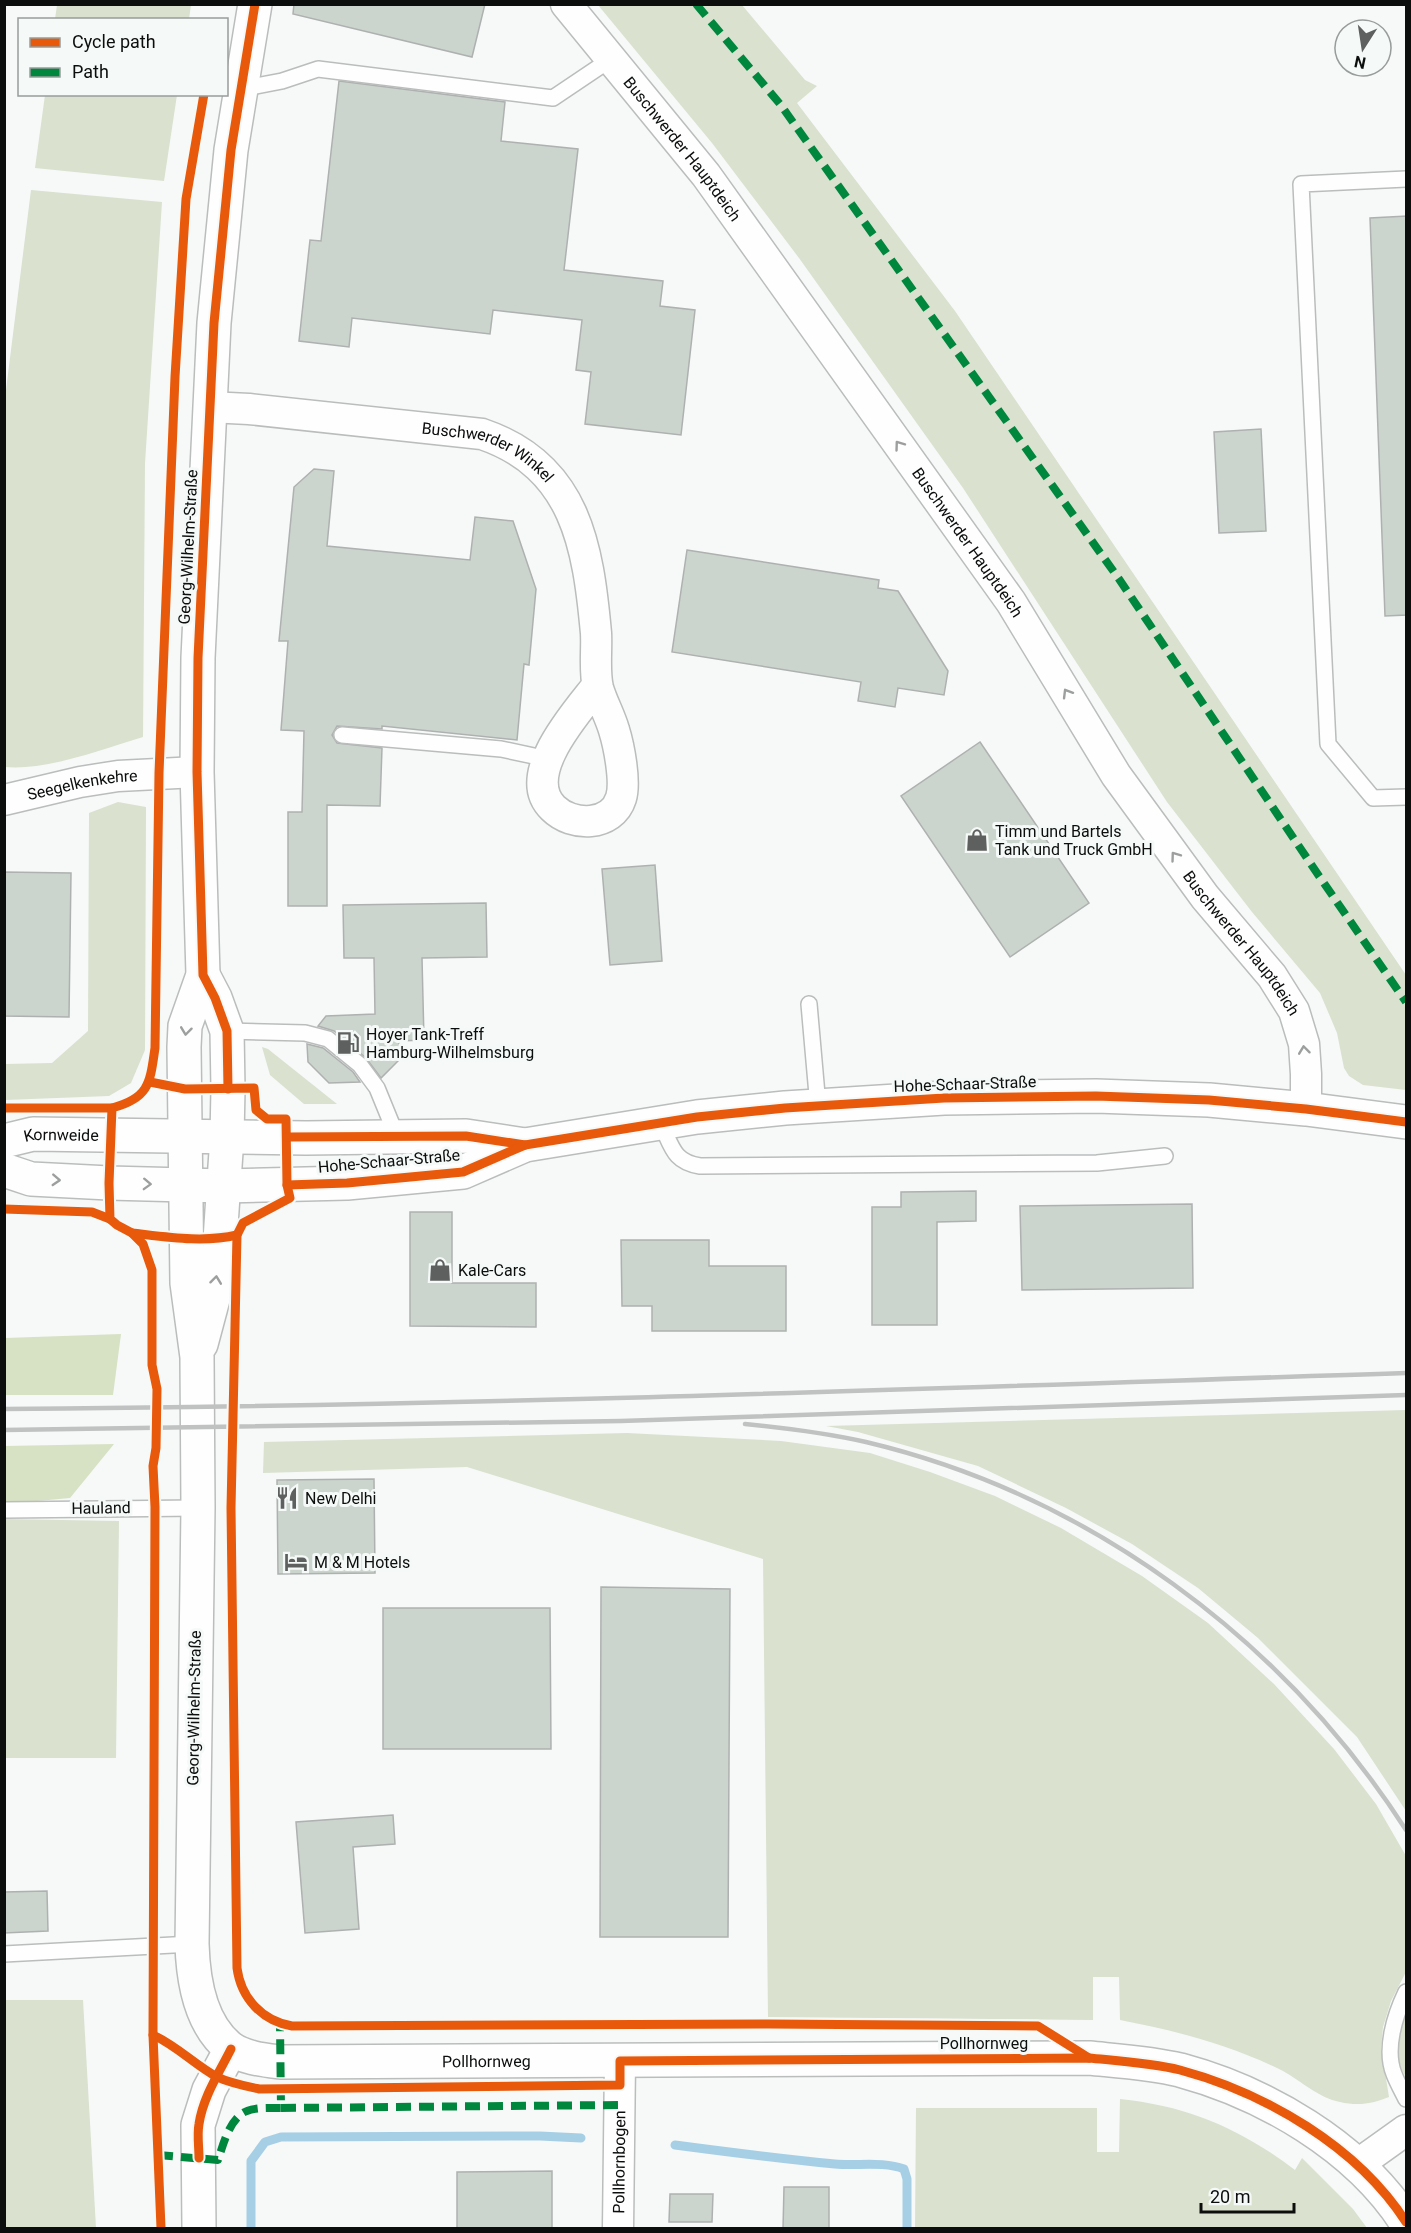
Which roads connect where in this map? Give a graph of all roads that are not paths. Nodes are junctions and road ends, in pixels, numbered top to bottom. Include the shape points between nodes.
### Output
1 (255, 4) edge
2 (566, 4) edge
3 (611, 59) junction
4 (240, 89) junction
5 (1407, 179) edge
6 (209, 407) junction
7 (597, 686) junction
8 (342, 735) dead end
9 (548, 759) junction
10 (197, 772) junction
11 (1407, 796) edge
12 (4, 800) edge
13 (203, 975) junction
14 (809, 1004) dead end
15 (227, 1031) junction
16 (818, 1106) junction
17 (1306, 1109) junction
18 (1407, 1122) edge
19 (661, 1124) junction
20 (185, 1136) junction
21 (227, 1137) junction
22 (397, 1138) junction
23 (4, 1141) edge
24 (525, 1145) junction
25 (1165, 1156) dead end
26 (4, 1170) edge
27 (185, 1185) junction
28 (224, 1185) junction
29 (197, 1357) junction
30 (198, 1508) junction
31 (4, 1510) edge
32 (192, 1944) junction
33 (4, 1954) edge
34 (1407, 1992) edge
35 (241, 2053) junction
36 (620, 2061) junction
37 (1407, 2099) edge
38 (1407, 2130) edge
39 (1358, 2165) junction
40 (1407, 2222) edge
41 (199, 2229) edge
42 (618, 2229) edge

1 - 4 main road, Georg-Wilhelm-Straße
2 - 3 street, Buschwerder Hauptdeich
3 - 4 lane via 553,98 318,69
17 -> 3 street, Buschwerder Hauptdeich via 1304,1044 1294,1011 1272,976 1205,897 1116,775 1011,602 706,175
4 - 6 main road, Georg-Wilhelm-Straße via 221,245
5 - 11 lane via 1302,184 1328,744 1373,798
6 - 7 street, Buschwerder Winkel via 482,434 500,440 533,461 568,503 582,547 594,620
6 - 10 main road, Georg-Wilhelm-Straße
7 - 9 street, Buschwerder Winkel via 562,731
7 - 9 street, Buschwerder Winkel via 620,759 623,784 616,806 606,817 594,821 559,814 544,793
8 - 9 lane via 501,749
10 - 12 street, Seegelkenkehre via 118,776
10 - 13 main road, Georg-Wilhelm-Straße
13 - 15 main road, Georg-Wilhelm-Straße
13 -> 20 main road, Georg-Wilhelm-Straße via 185,1026
14 - 16 lane
15 - 21 main road, Georg-Wilhelm-Straße
15 - 22 lane via 305,1033 328,1039 360,1065 377,1088
16 - 17 main road, Hohe-Schaar-Straße via 944,1098 1096,1096
16 - 19 main road, Hohe-Schaar-Straße
17 - 18 main road, Hohe-Schaar-Straße
19 - 24 main road, Hohe-Schaar-Straße
19 - 25 lane via 676,1155 686,1164 700,1166 1097,1163
20 - 21 main road, Kornweide
20 - 23 main road, Kornweide via 33,1134
20 - 27 main road, Georg-Wilhelm-Straße
21 - 22 main road, Hohe-Schaar-Straße
21 - 28 main road, Georg-Wilhelm-Straße
22 - 24 main road, Hohe-Schaar-Straße via 466,1136
24 - 28 main road, Hohe-Schaar-Straße via 464,1172 347,1183
26 -> 27 main road via 31,1179
27 - 28 main road
27 - 29 main road, Georg-Wilhelm-Straße via 187,1283
29 -> 28 main road, Georg-Wilhelm-Straße via 217,1284
29 - 30 main road, Georg-Wilhelm-Straße
30 - 31 lane, Hauland
30 - 32 main road, Georg-Wilhelm-Straße
32 - 33 lane
32 - 35 main road, Georg-Wilhelm-Straße via 197,1992 211,2024
34 - 37 lane via 1390,2046 1393,2072
35 - 36 main road, Pollhornweg via 280,2062
35 - 41 main road via 209,2090 198,2125
36 - 39 main road, Pollhornweg via 1128,2061 1178,2070 1247,2093 1315,2133
36 - 42 street, Pollhornbogen
38 - 39 street
39 - 40 main road, Pollhornweg

